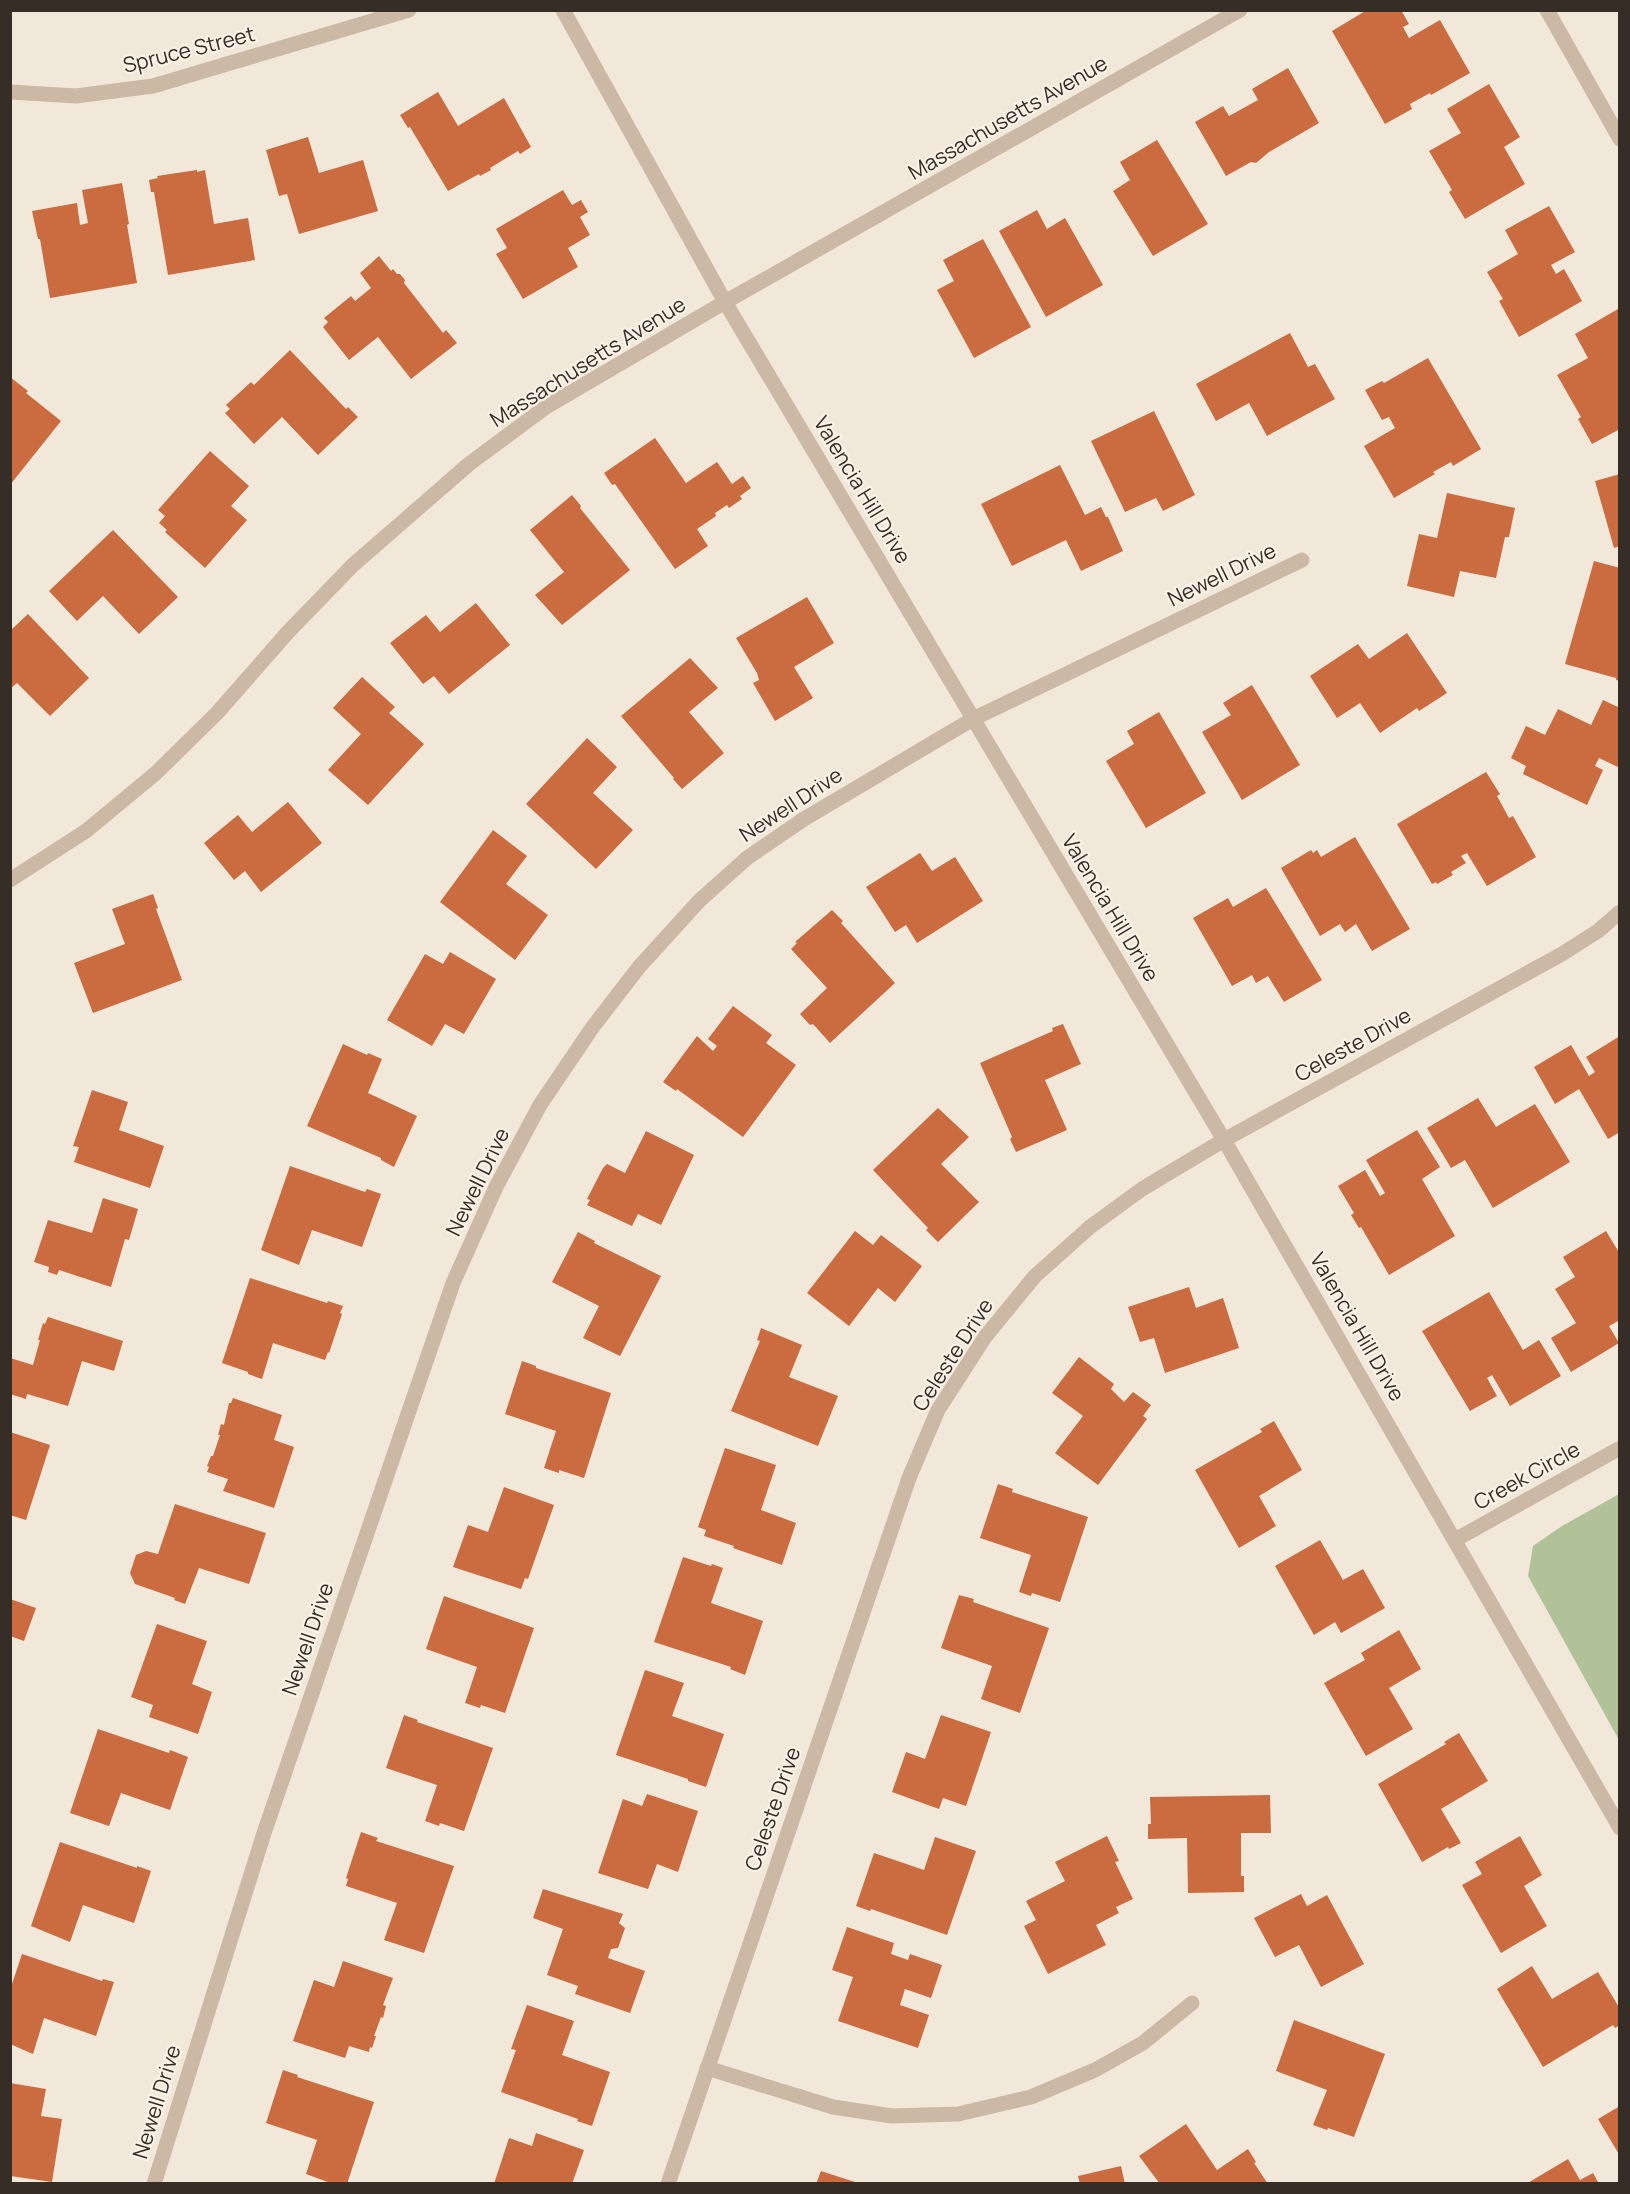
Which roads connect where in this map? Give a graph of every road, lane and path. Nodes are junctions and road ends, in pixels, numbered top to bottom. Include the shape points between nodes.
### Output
1 (409, 10) edge
2 (563, 10) edge
3 (1240, 10) edge
4 (1547, 10) edge
5 (10, 92) edge
6 (1620, 139) edge
7 (725, 302) junction
8 (1302, 560) dead end
9 (973, 719) junction
10 (10, 880) edge
11 (1620, 912) edge
12 (1224, 1140) junction
13 (1620, 1448) edge
14 (1455, 1540) junction
15 (1620, 1827) edge
16 (1192, 2003) dead end
17 (707, 2068) junction
18 (154, 2184) edge
19 (668, 2184) edge

1 - 5 street, Spruce Street via 153,86 76,96
2 - 7 street, Valencia Hill Drive
3 - 7 street, Massachusetts Avenue
4 - 6 street
7 - 9 street, Valencia Hill Drive
7 - 10 street, Massachusetts Avenue via 546,407 469,464 353,565 217,713 156,773 86,831
8 - 9 street, Newell Drive
9 - 12 street, Valencia Hill Drive
9 - 18 street, Newell Drive via 804,819 747,858 707,894 639,967 540,1106 496,1187 453,1283 264,1833
11 - 12 street, Celeste Drive via 1562,954
12 - 14 street, Valencia Hill Drive
12 - 17 street, Celeste Drive via 1142,1189 1090,1227 1035,1276 986,1337 938,1410 909,1478
13 - 14 street, Creek Circle
14 - 15 street, Valencia Hill Drive
16 - 17 street via 1143,2043 1095,2070 1031,2097 958,2114 892,2116 833,2107
17 - 19 street, Celeste Drive

